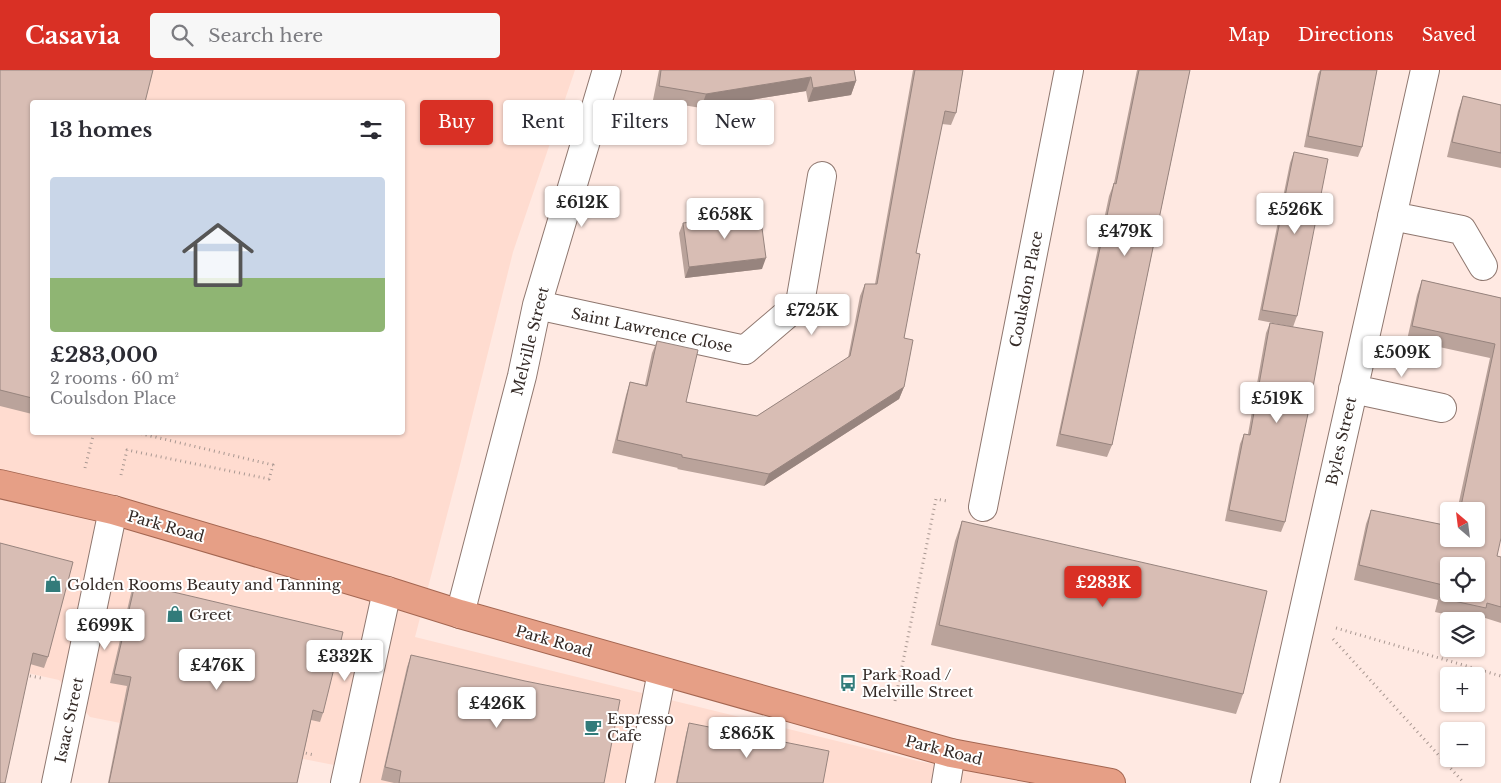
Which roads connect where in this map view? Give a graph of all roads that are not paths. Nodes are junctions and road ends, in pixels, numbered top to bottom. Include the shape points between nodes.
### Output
1 (608, 70) edge
2 (1069, 70) edge
3 (1425, 70) edge
4 (822, 176) dead end
5 (1392, 216) junction
6 (1482, 266) dead end
7 (537, 305) junction
8 (1353, 389) junction
9 (1442, 408) dead end
10 (0, 484) edge
11 (983, 507) road end
12 (113, 510) junction
13 (387, 591) junction
14 (460, 614) junction
15 (662, 672) junction
16 (951, 753) junction
17 (347, 772) edge
18 (56, 783) edge
19 (640, 783) edge
20 (946, 783) edge
21 (1111, 783) edge
22 (1265, 783) edge

1 - 7 street, Melville Street
2 - 11 street, Coulsdon Place
3 - 5 street, Byles Street
4 - 7 street, Saint Lawrence Close via 800,303 745,350
5 - 6 street via 1462,230
5 - 8 street, Byles Street
7 - 14 street, Melville Street via 522,376
8 - 9 street
8 - 22 street, Byles Street
10 - 12 highway, Park Road
12 - 13 highway, Park Road
12 - 18 street, Isaac Street
13 - 14 highway, Park Road
13 - 17 street
14 - 15 highway, Park Road
15 - 16 highway, Park Road
15 - 19 street
16 - 20 street
16 - 21 highway, Park Road

